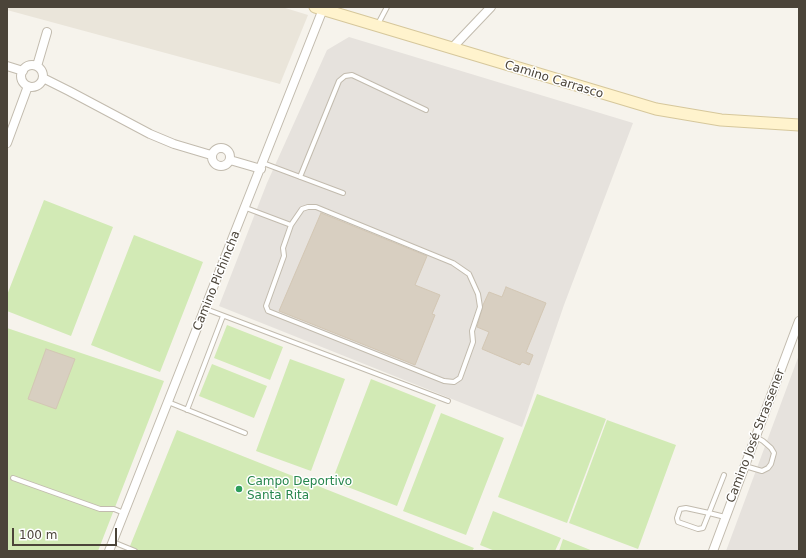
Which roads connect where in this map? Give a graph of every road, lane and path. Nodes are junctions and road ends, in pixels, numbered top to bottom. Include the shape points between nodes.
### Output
1 (387, 7) edge
2 (491, 7) edge
3 (319, 8) edge
4 (377, 26) junction
5 (47, 32) dead end
6 (452, 48) junction
7 (7, 66) edge
8 (37, 66) junction
9 (23, 71) junction
10 (43, 78) junction
11 (28, 86) junction
12 (426, 110) dead end
13 (799, 125) edge
14 (7, 143) edge
15 (262, 166) junction
16 (300, 177) junction
17 (343, 193) dead end
18 (246, 208) junction
19 (291, 225) junction
20 (206, 310) junction
21 (223, 316) junction
22 (799, 321) edge
23 (448, 401) dead end
24 (168, 402) junction
25 (187, 410) junction
26 (245, 433) dead end
27 (756, 437) junction
28 (745, 466) junction
29 (724, 475) dead end
30 (13, 478) dead end
31 (125, 513) junction
32 (709, 513) junction
33 (726, 517) junction
34 (113, 542) junction
35 (109, 551) edge
36 (135, 551) edge
37 (713, 551) edge

1 - 4 lane
2 - 6 street
3 - 4 main road, Camino Carrasco
3 - 15 street, Camino Pichincha
4 - 6 main road, Camino Carrasco
5 - 8 street
6 - 13 main road, Camino Carrasco via 656,109 721,120
7 - 9 street
8 - 9 street via 27,66
8 - 10 street via 42,71
9 - 11 street via 23,81
10 - 11 street via 36,86
10 - 15 street via 150,134 211,155 216,165 221,167 230,160
11 - 14 street
12 - 16 lane via 352,75 345,76 339,81
15 - 16 lane
15 - 18 street, Camino Pichincha
16 - 17 lane
18 - 19 lane
18 - 20 street, Camino Pichincha
19 - 19 lane via 283,248 284,256 266,306 268,311 444,381 454,382 460,378 473,342 472,331 480,307 476,288 469,274 453,263 316,207 302,209
20 - 21 lane
20 - 24 street, Camino Pichincha
21 - 23 lane
21 - 25 lane
22 - 27 street, Camino José Strassener
24 - 25 lane
24 - 31 street, Camino Pichincha
25 - 26 lane
27 - 28 street, Camino José Strassener
27 - 28 lane via 774,453 771,464 762,471
28 - 33 street, Camino José Strassener
29 - 32 lane
30 - 31 lane via 100,508
31 - 34 street, Camino Pichincha
32 - 32 lane via 683,508 680,509 677,520 701,529
32 - 33 lane
33 - 37 street, Camino José Strassener
34 - 35 street, Camino Pichincha
34 - 36 lane

